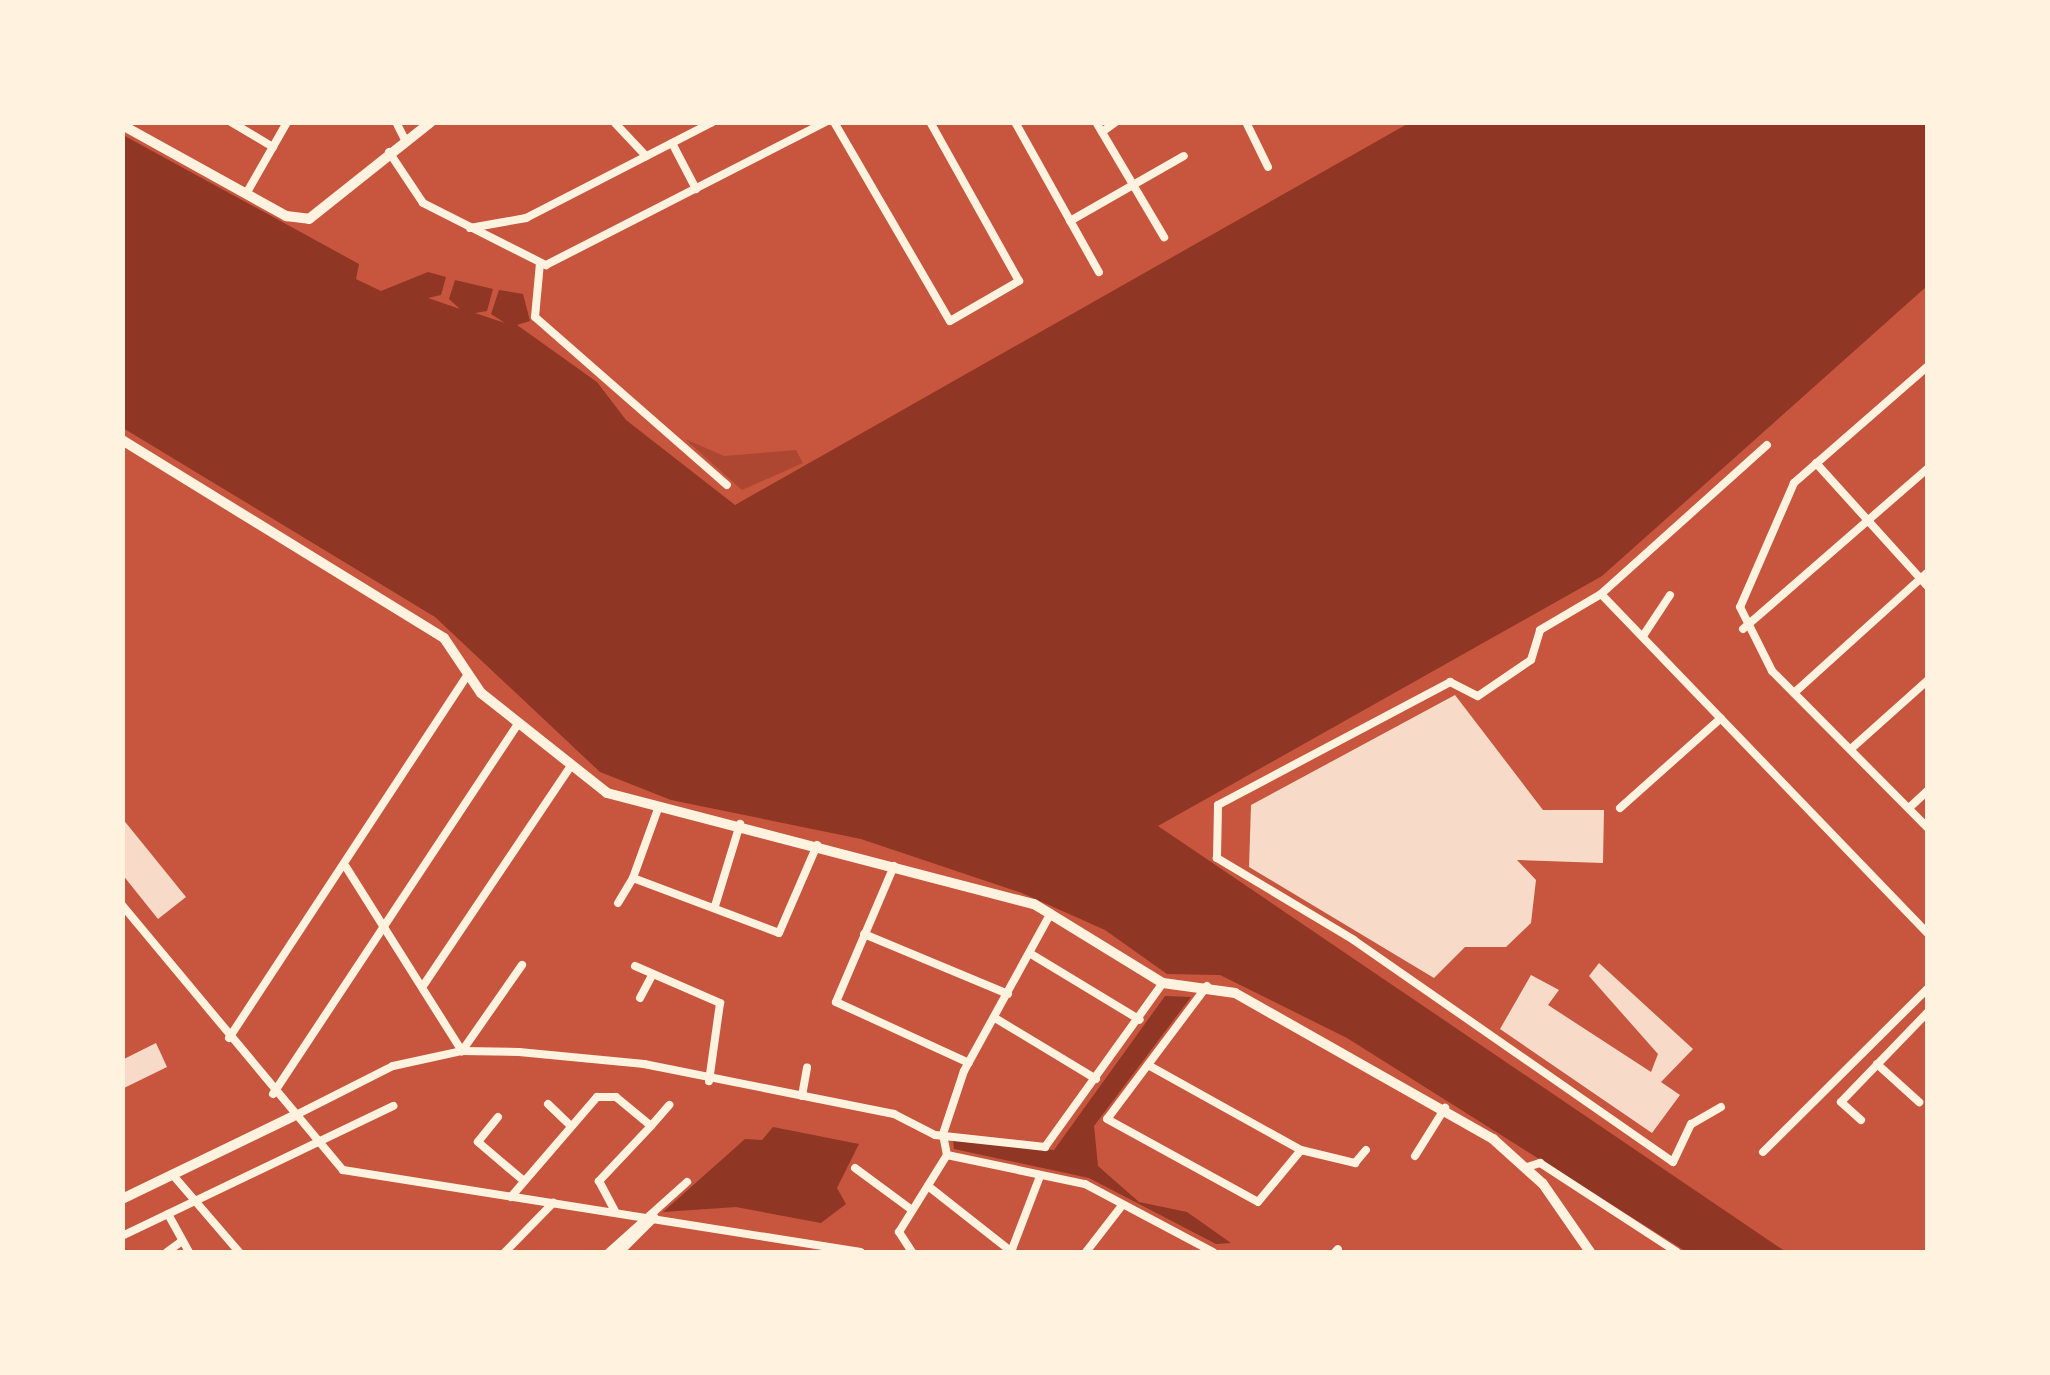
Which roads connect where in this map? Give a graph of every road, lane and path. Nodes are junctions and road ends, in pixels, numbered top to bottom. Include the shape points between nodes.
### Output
1 (145, 122) edge
2 (230, 122) edge
3 (286, 122) edge
4 (396, 122) edge
5 (431, 122) edge
6 (614, 122) edge
7 (713, 122) edge
8 (826, 122) edge
9 (834, 122) edge
10 (930, 122) edge
11 (1015, 122) edge
12 (1116, 122) edge
13 (1246, 122) edge
14 (122, 125) edge
15 (698, 126) edge
16 (1099, 127) edge
17 (138, 134) junction
18 (405, 140) junction
19 (672, 142) junction
20 (273, 147) junction
21 (389, 152) junction
22 (646, 156) junction
23 (1184, 156) dead end
24 (1268, 167) dead end
25 (1132, 184) junction
26 (696, 189) junction
27 (246, 194) junction
28 (1070, 220) junction
29 (470, 228) junction
30 (1164, 237) dead end
31 (540, 263) junction
32 (1099, 272) dead end
33 (1928, 366) edge
34 (122, 440) edge
35 (1767, 445) dead end
36 (1816, 463) junction
37 (1928, 468) edge
38 (727, 485) dead end
39 (1867, 520) junction
40 (1928, 572) edge
41 (1920, 579) junction
42 (1928, 588) edge
43 (1602, 594) junction
44 (1670, 595) dead end
45 (1744, 629) junction
46 (1643, 636) junction
47 (466, 678) junction
48 (1928, 680) edge
49 (1794, 693) junction
50 (1721, 718) junction
51 (518, 724) junction
52 (1852, 748) junction
53 (568, 770) junction
54 (1928, 790) edge
55 (659, 806) junction
56 (1620, 808) dead end
57 (1909, 808) junction
58 (740, 824) junction
59 (1928, 828) edge
60 (817, 845) junction
61 (894, 866) junction
62 (346, 867) junction
63 (633, 878) junction
64 (618, 904) dead end
65 (122, 905) edge
66 (715, 906) junction
67 (1051, 913) junction
68 (126, 918) edge
69 (382, 926) junction
70 (864, 934) junction
71 (1928, 934) edge
72 (1030, 954) junction
73 (522, 964) dead end
74 (635, 966) dead end
75 (652, 974) junction
76 (1165, 984) junction
77 (423, 986) junction
78 (1204, 986) junction
79 (1928, 988) edge
80 (1008, 994) junction
81 (640, 998) dead end
82 (1928, 1012) edge
83 (995, 1018) junction
84 (1140, 1020) junction
85 (229, 1038) junction
86 (462, 1051) junction
87 (969, 1062) junction
88 (1877, 1064) junction
89 (1148, 1065) junction
90 (808, 1067) dead end
91 (1096, 1080) junction
92 (708, 1081) junction
93 (274, 1094) junction
94 (802, 1096) junction
95 (1919, 1102) dead end
96 (548, 1104) dead end
97 (669, 1105) dead end
98 (393, 1106) dead end
99 (1720, 1106) dead end
100 (1446, 1108) junction
101 (292, 1117) junction
102 (498, 1117) dead end
103 (1862, 1120) dead end
104 (571, 1126) junction
105 (651, 1126) junction
106 (943, 1134) junction
107 (315, 1144) junction
108 (1301, 1150) junction
109 (1366, 1150) dead end
110 (1763, 1152) dead end
111 (948, 1155) junction
112 (1415, 1156) dead end
113 (1527, 1167) junction
114 (855, 1168) dead end
115 (172, 1174) junction
116 (1040, 1176) junction
117 (524, 1181) junction
118 (687, 1182) dead end
119 (928, 1186) junction
120 (510, 1198) junction
121 (122, 1200) edge
122 (194, 1200) junction
123 (553, 1203) junction
124 (1120, 1208) junction
125 (912, 1210) junction
126 (615, 1211) junction
127 (168, 1214) junction
128 (652, 1216) junction
129 (122, 1236) edge
130 (182, 1241) junction
131 (834, 1244) junction
132 (167, 1252) edge
133 (189, 1252) edge
134 (239, 1252) edge
135 (505, 1252) edge
136 (609, 1252) edge
137 (620, 1252) edge
138 (822, 1252) edge
139 (860, 1252) edge
140 (912, 1252) edge
141 (1012, 1252) edge
142 (1086, 1252) edge
143 (1212, 1252) edge
144 (1590, 1252) edge
145 (1677, 1252) edge

1 - 17 street
2 - 20 street
3 - 20 street
4 - 18 street
5 - 18 street
6 - 22 street
7 - 15 street
8 - 26 street
9 - 10 street via 950,321 1019,281
11 - 28 street
12 - 16 street
13 - 24 street
14 - 17 street
15 - 19 street
16 - 25 street
17 - 27 street
18 - 21 street
19 - 22 street
19 - 26 street
20 - 27 street
21 - 27 street via 347,196 308,219
21 - 29 street via 424,203
22 - 29 street via 526,218
23 - 25 street
25 - 28 street
25 - 30 street
26 - 31 street
28 - 32 street
29 - 31 street
31 - 38 street via 535,317
33 - 36 street
34 - 47 street via 444,638
35 - 43 street
36 - 39 street
36 - 45 street via 1794,482 1740,607
37 - 39 street
39 - 41 street
39 - 45 street
40 - 41 street
41 - 42 street
41 - 49 street
43 - 46 street
43 - 99 street via 1540,630 1531,660 1478,696 1450,682 1218,805 1217,858 1354,940 1673,1162 1691,1124
44 - 46 street
45 - 49 street
46 - 50 street
47 - 51 street
47 - 62 street
48 - 52 street
49 - 52 street
50 - 56 street
50 - 71 street
51 - 53 street
51 - 69 street
52 - 57 street
53 - 55 street via 606,793
53 - 77 street
54 - 57 street
55 - 58 street
55 - 63 street
57 - 59 street
58 - 60 street
58 - 66 street
60 - 61 street
60 - 66 street via 779,933
61 - 67 street
61 - 70 street
62 - 69 street
62 - 85 street
63 - 64 street
63 - 66 street
65 - 68 street
67 - 72 street
67 - 76 street
68 - 85 street
69 - 77 street
69 - 93 street
70 - 80 street
70 - 87 street via 836,1002
72 - 80 street
72 - 84 street
73 - 86 street
74 - 75 street
75 - 81 street
75 - 92 street via 720,1002
76 - 78 street
76 - 84 street
77 - 86 street
78 - 89 street
78 - 100 street
79 - 110 street
80 - 83 street
82 - 88 street
83 - 87 street
83 - 91 street
84 - 91 street
85 - 93 street
86 - 92 street via 610,1059
86 - 101 street via 372,1074
87 - 106 street
88 - 95 street
88 - 103 street via 1840,1102
89 - 108 street
89 - 108 street via 1107,1119 1258,1202
90 - 94 street
91 - 106 street via 1048,1146
92 - 94 street
93 - 101 street
94 - 106 street
96 - 104 street
97 - 105 street
98 - 107 street
100 - 112 street
100 - 113 street
101 - 107 street
101 - 115 street
102 - 117 street via 478,1142
104 - 105 street via 597,1097 616,1097
104 - 117 street
105 - 126 street via 599,1181
106 - 111 street
107 - 120 street via 360,1176
107 - 122 street
108 - 109 street via 1355,1163
111 - 116 street
111 - 119 street
113 - 144 street
113 - 145 street via 1540,1163
114 - 125 street
115 - 121 street
115 - 122 street
116 - 124 street via 1086,1184
116 - 141 street
117 - 120 street
118 - 128 street
119 - 125 street
119 - 141 street
120 - 123 street
122 - 127 street
122 - 134 street
123 - 126 street
123 - 135 street
124 - 142 street
124 - 143 street
125 - 140 street via 898,1232
126 - 128 street
127 - 129 street
127 - 130 street
128 - 131 street
128 - 136 street
128 - 137 street
130 - 132 street
130 - 133 street
131 - 138 street
131 - 139 street

